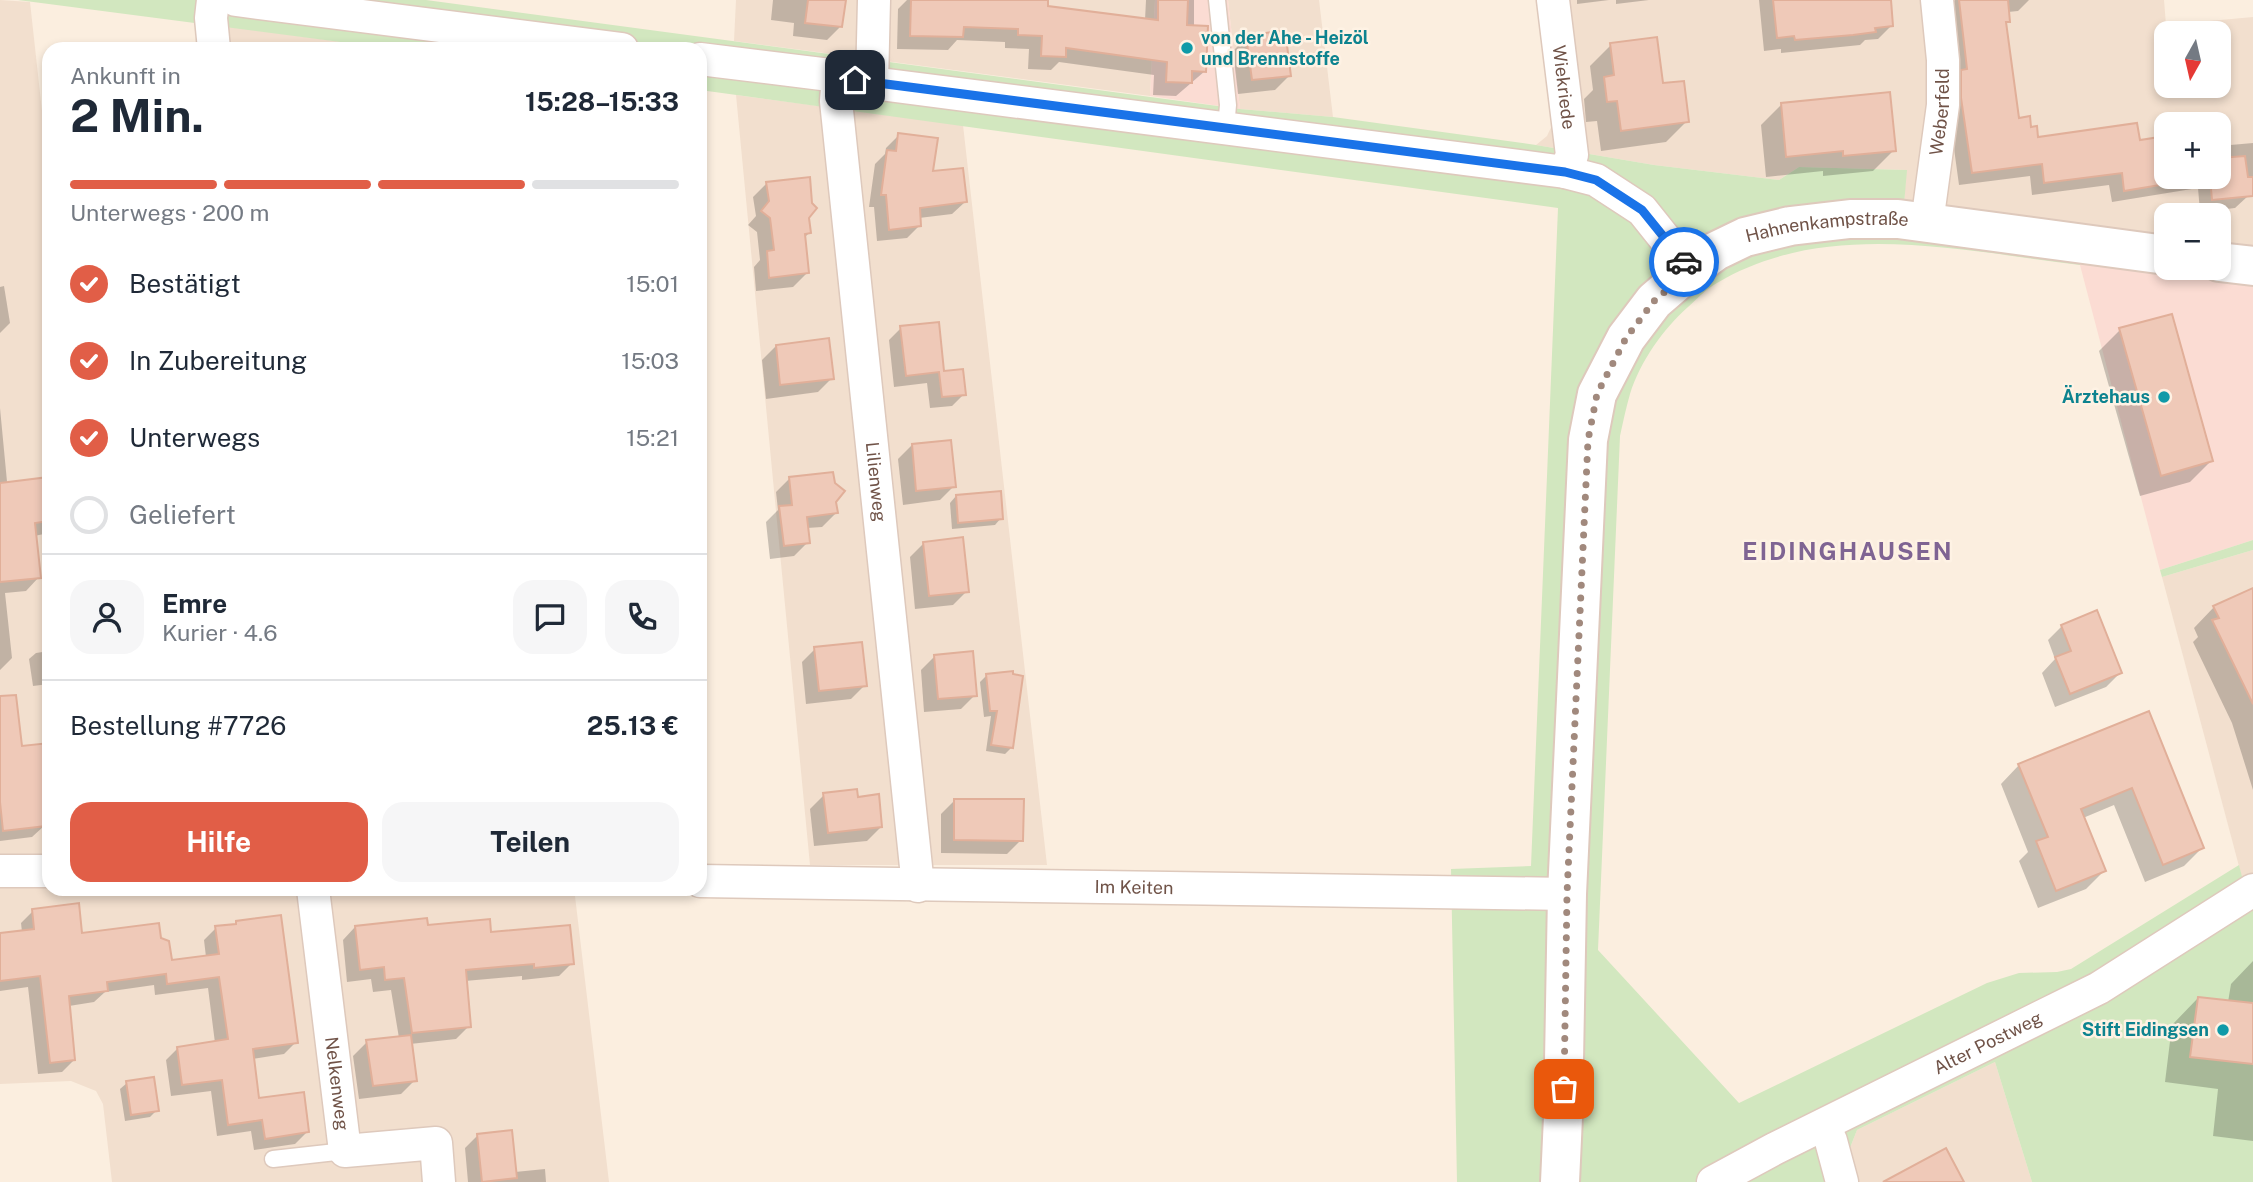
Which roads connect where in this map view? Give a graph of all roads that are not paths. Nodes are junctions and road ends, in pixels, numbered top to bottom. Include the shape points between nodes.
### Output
1 (213, 0) edge
2 (236, 0) edge
3 (874, 0) edge
4 (1217, 0) edge
5 (1553, 0) edge
6 (1937, 0) edge
7 (213, 42) edge
8 (567, 42) edge
9 (707, 60) edge
10 (838, 76) junction
11 (872, 83) junction
12 (1226, 128) junction
13 (1565, 172) junction
14 (1927, 223) junction
15 (2154, 253) edge
16 (2231, 263) edge
17 (2253, 266) edge
18 (1690, 270) junction
19 (0, 871) edge
20 (42, 871) edge
21 (707, 881) edge
22 (918, 886) junction
23 (2253, 890) edge
24 (1567, 894) junction
25 (314, 896) edge
26 (1824, 1125) junction
27 (345, 1151) junction
28 (273, 1159) dead end
29 (439, 1182) edge
30 (1560, 1182) edge
31 (1713, 1182) edge
32 (1842, 1182) edge

1 - 7 street
2 - 8 street
3 - 11 street
4 - 12 lane via 1228,105
5 - 13 street, Wiekriede via 1572,155
6 - 14 street, Weberfeld via 1943,105
9 - 10 street
10 - 11 street
10 - 22 street, Lilienweg via 836,101
11 - 12 street
12 - 13 street
13 - 18 street via 1596,180 1642,210
14 - 15 street, Hahnenkampstraße
14 - 18 street, Hahnenkampstraße via 1850,219 1790,226 1745,237
16 - 17 street
18 - 24 street via 1654,301 1626,338 1597,394 1588,440 1583,517
19 - 20 street
21 - 22 street, Im Keiten
22 - 24 street, Im Keiten
23 - 26 street, Alter Postweg via 2099,988
24 - 30 street
25 - 27 street, Nelkenweg
26 - 31 street, Alter Postweg
26 - 32 street
27 - 28 lane
27 - 29 street, Nelkenweg via 436,1143

